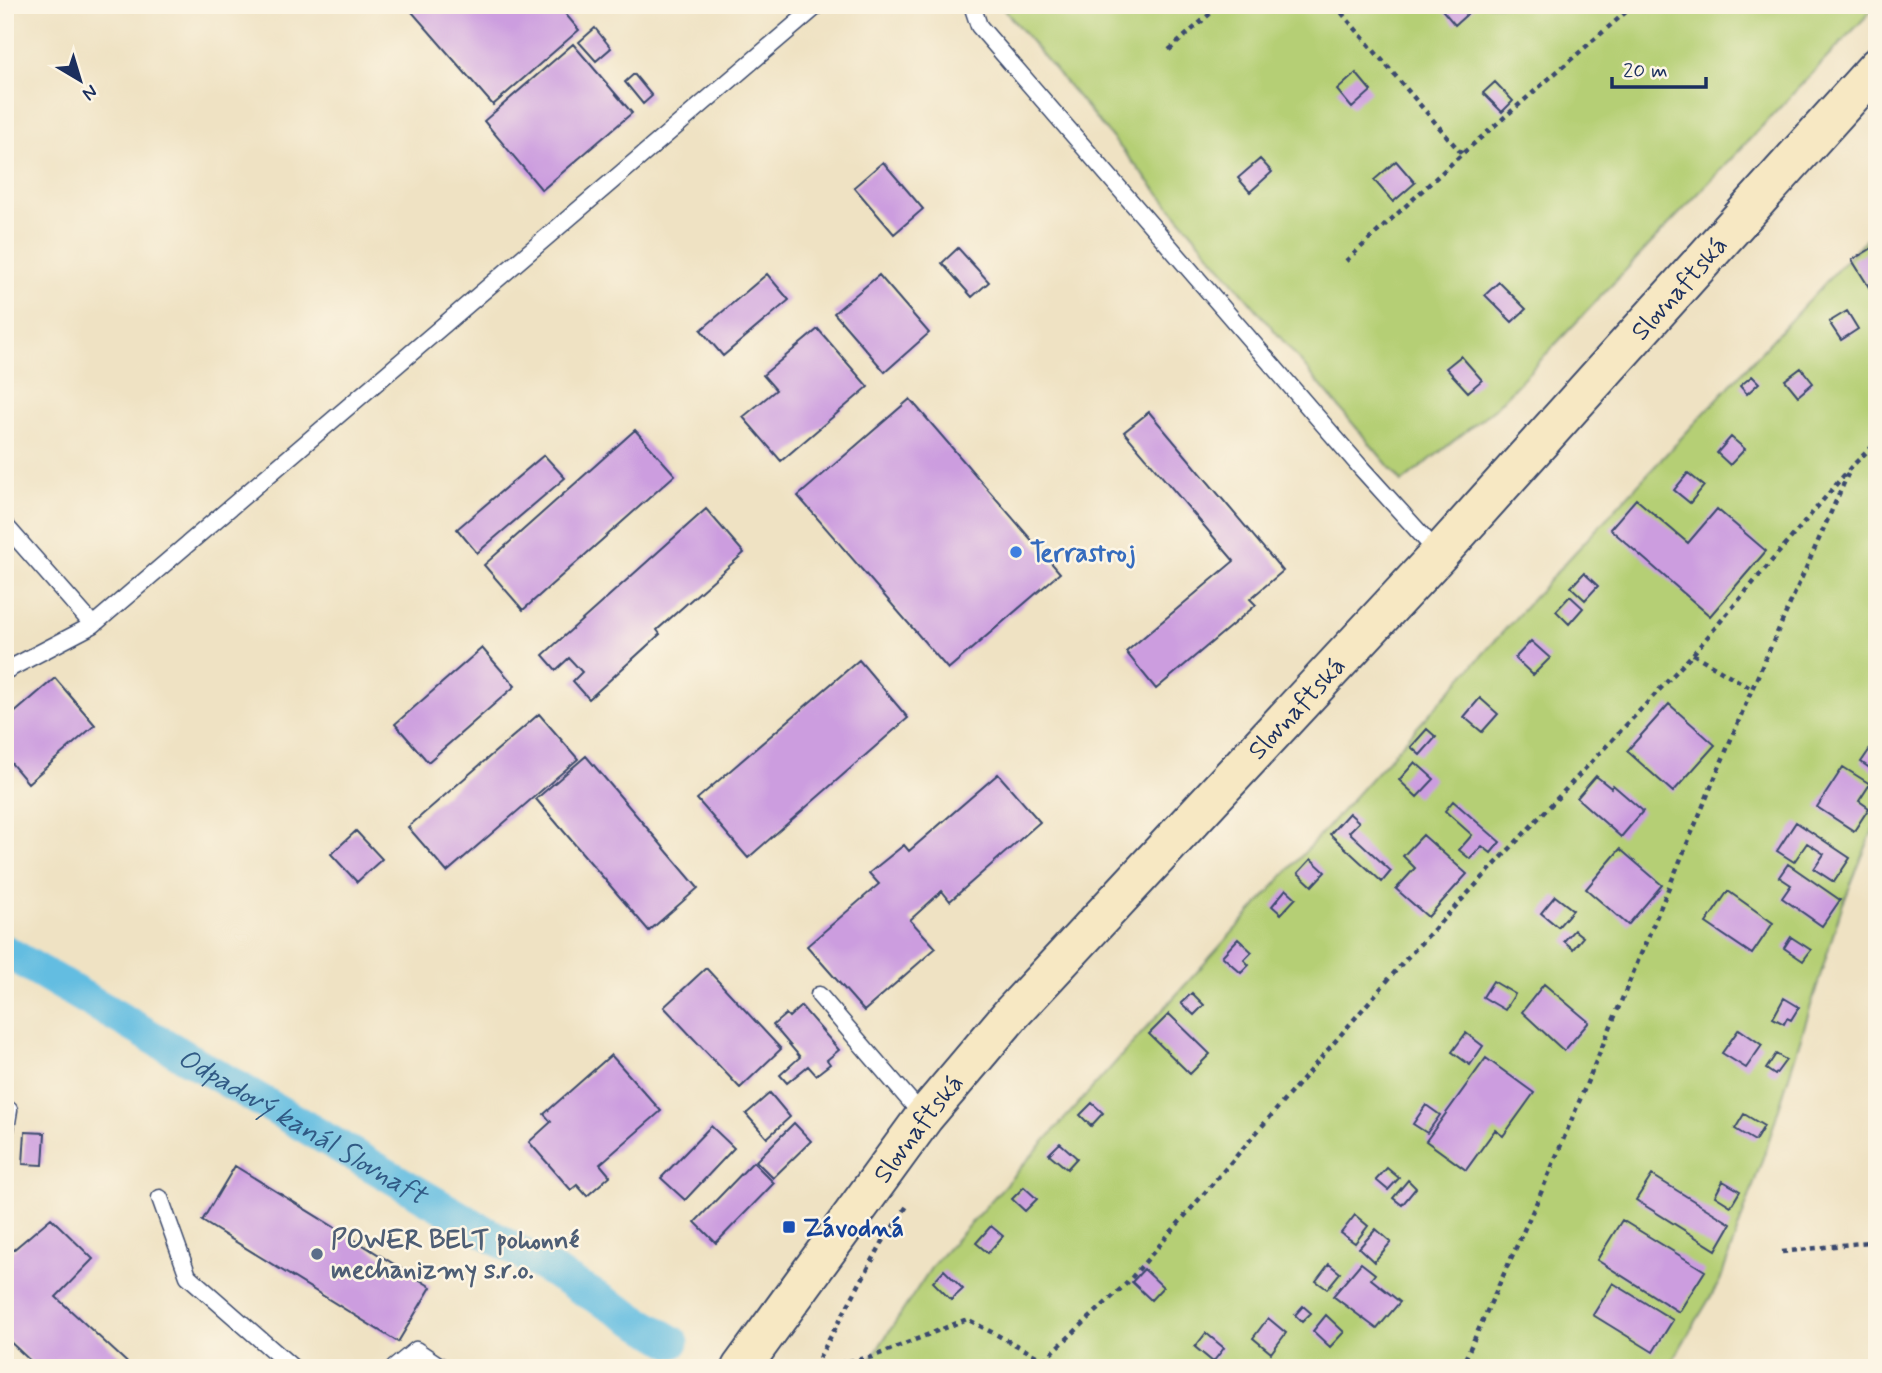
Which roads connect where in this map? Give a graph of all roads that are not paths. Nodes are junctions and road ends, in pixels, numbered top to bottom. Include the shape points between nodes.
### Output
1 (818, 5) edge
2 (972, 5) edge
3 (1877, 67) edge
4 (5, 525) edge
5 (1439, 554) junction
6 (93, 625) junction
7 (5, 671) edge
8 (819, 995) dead end
9 (5, 1107) edge
10 (924, 1117) junction
11 (5, 1135) edge
12 (160, 1198) dead end
13 (293, 1368) edge
14 (394, 1368) edge
15 (443, 1368) edge
16 (741, 1368) edge

1 - 6 lane
2 - 5 lane via 979,26
3 - 5 main road, Slovnaftská
4 - 6 lane
5 - 10 main road, Slovnaftská via 1012,1013
6 - 7 lane
8 - 10 lane
9 - 11 lane via 9,1110
10 - 16 main road, Slovnaftská
12 - 13 lane via 188,1276
14 - 15 lane via 416,1350

